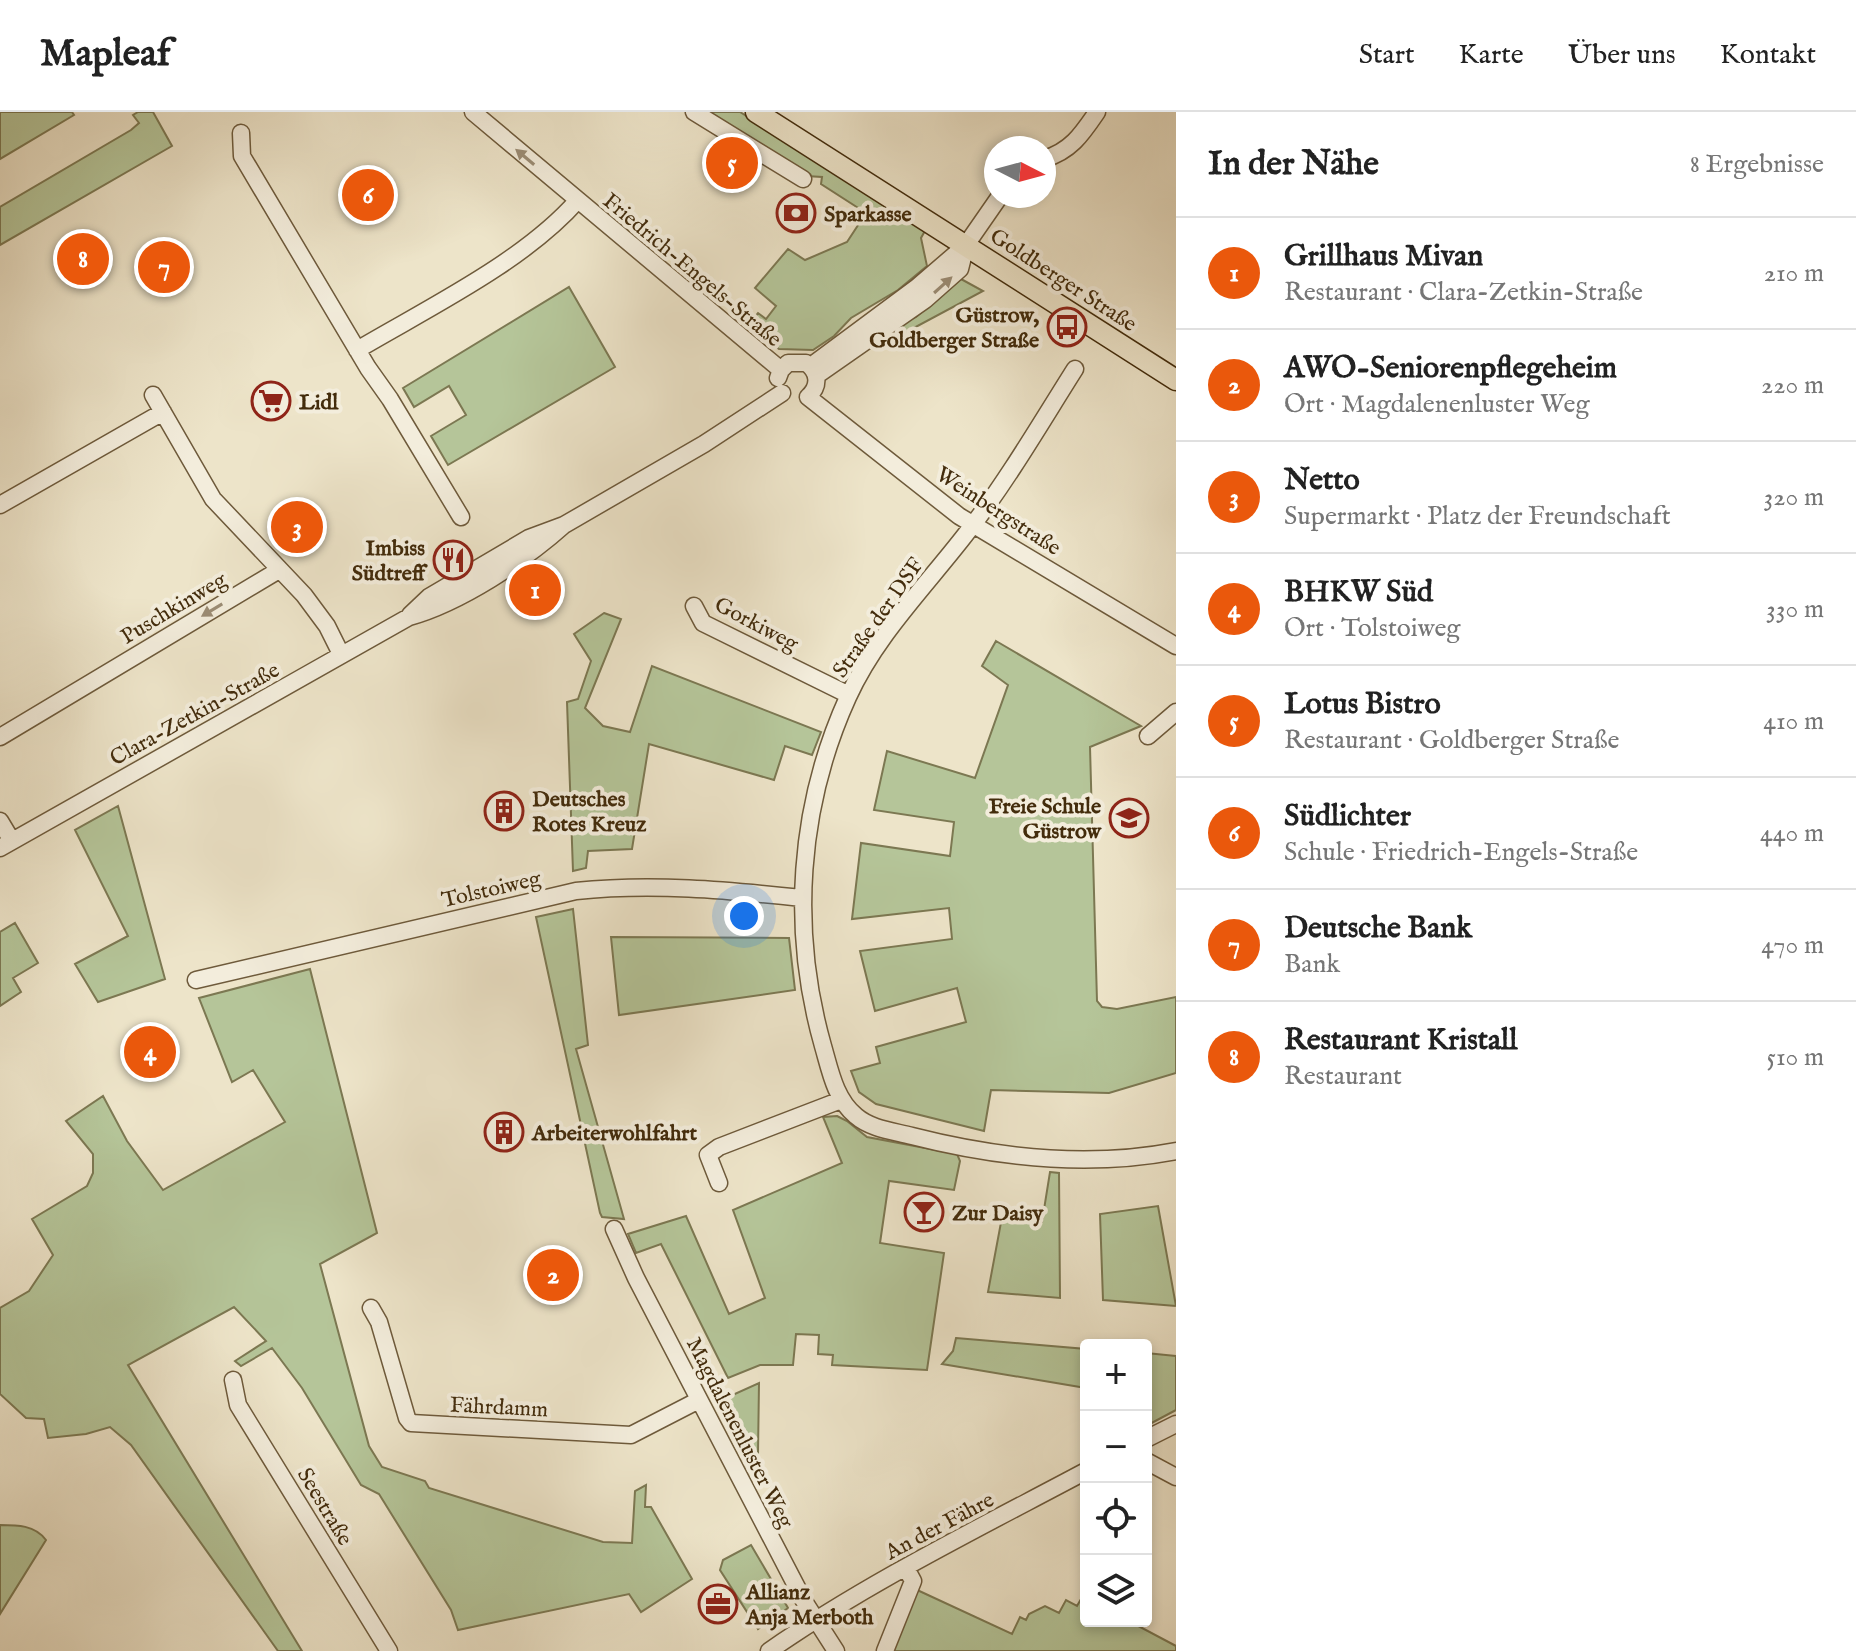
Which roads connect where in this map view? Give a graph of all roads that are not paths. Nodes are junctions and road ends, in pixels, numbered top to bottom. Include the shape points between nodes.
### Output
1 (473, 112) edge
2 (694, 112) edge
3 (756, 112) edge
4 (1097, 112) edge
5 (241, 133) dead end
6 (1056, 155) edge
7 (803, 179) dead end
8 (577, 201) junction
9 (992, 208) edge
10 (966, 245) junction
11 (357, 350) junction
12 (1075, 369) dead end
13 (781, 370) junction
14 (814, 371) junction
15 (1176, 380) edge
16 (782, 393) junction
17 (153, 395) dead end
18 (808, 397) junction
19 (163, 412) junction
20 (0, 505) edge
21 (461, 517) dead end
22 (973, 525) junction
23 (279, 570) junction
24 (694, 606) dead end
25 (1176, 646) edge
26 (341, 654) junction
27 (849, 695) junction
28 (1176, 712) edge
29 (1148, 736) dead end
30 (0, 737) edge
31 (0, 821) edge
32 (6, 845) edge
33 (802, 898) junction
34 (196, 980) dead end
35 (841, 1100) junction
36 (1176, 1151) edge
37 (719, 1183) dead end
38 (614, 1229) dead end
39 (371, 1308) dead end
40 (233, 1380) dead end
41 (699, 1400) junction
42 (1176, 1424) edge
43 (1152, 1436) edge
44 (1152, 1464) edge
45 (1080, 1474) edge
46 (1176, 1477) edge
47 (906, 1568) junction
48 (814, 1620) junction
49 (389, 1651) edge
50 (769, 1651) edge
51 (836, 1651) edge
52 (885, 1651) edge

8 -> 1 street, Friedrich-Engels-Straße
2 - 7 street
3 - 10 main road, Goldberger Straße
4 - 6 street via 1077,142
5 - 11 street via 242,156
8 - 11 street, Friedrich-Engels-Straße via 525,248
8 - 13 street, Friedrich-Engels-Straße
9 - 10 street, Goldberger Straße
10 - 14 street
10 - 15 main road, Goldberger Straße
11 - 21 street
12 - 22 street, Straße der DSF
13 - 14 street via 794,361
13 - 16 street
14 - 18 street via 815,389
16 - 18 street via 795,400
16 - 26 street, Clara-Zetkin-Straße via 564,525 529,538 429,597 409,617
17 - 19 street
18 - 22 street, Weinbergstraße
19 - 20 street
19 - 23 street via 213,499
22 - 25 street, Weinbergstraße
22 - 27 street, Straße der DSF via 906,608
23 - 26 street via 327,626
23 -> 30 street, Puschkinweg
24 - 27 street, Gorkiweg via 703,623
26 - 32 street, Clara-Zetkin-Straße
27 - 33 street, Straße der DSF via 815,797
28 - 29 street
31 - 32 street
33 - 34 street, Tolstoiweg via 704,888 576,891
33 - 35 street, Straße der DSF via 808,984
35 - 36 street via 871,1125 1010,1155 1094,1160
35 - 37 street via 719,1147 708,1155
38 - 41 street, Magdalenenluster Weg
39 - 41 street, Fährdamm via 411,1423 631,1435
40 - 49 street, Seestraße via 238,1405
41 - 48 street, Magdalenenluster Weg
42 - 43 street
44 - 46 street
45 - 47 street, An der Fähre
47 - 48 street, An der Fähre
47 - 52 street via 913,1581
48 - 50 street, An der Fähre
48 - 51 street, Magdalenenluster Weg

